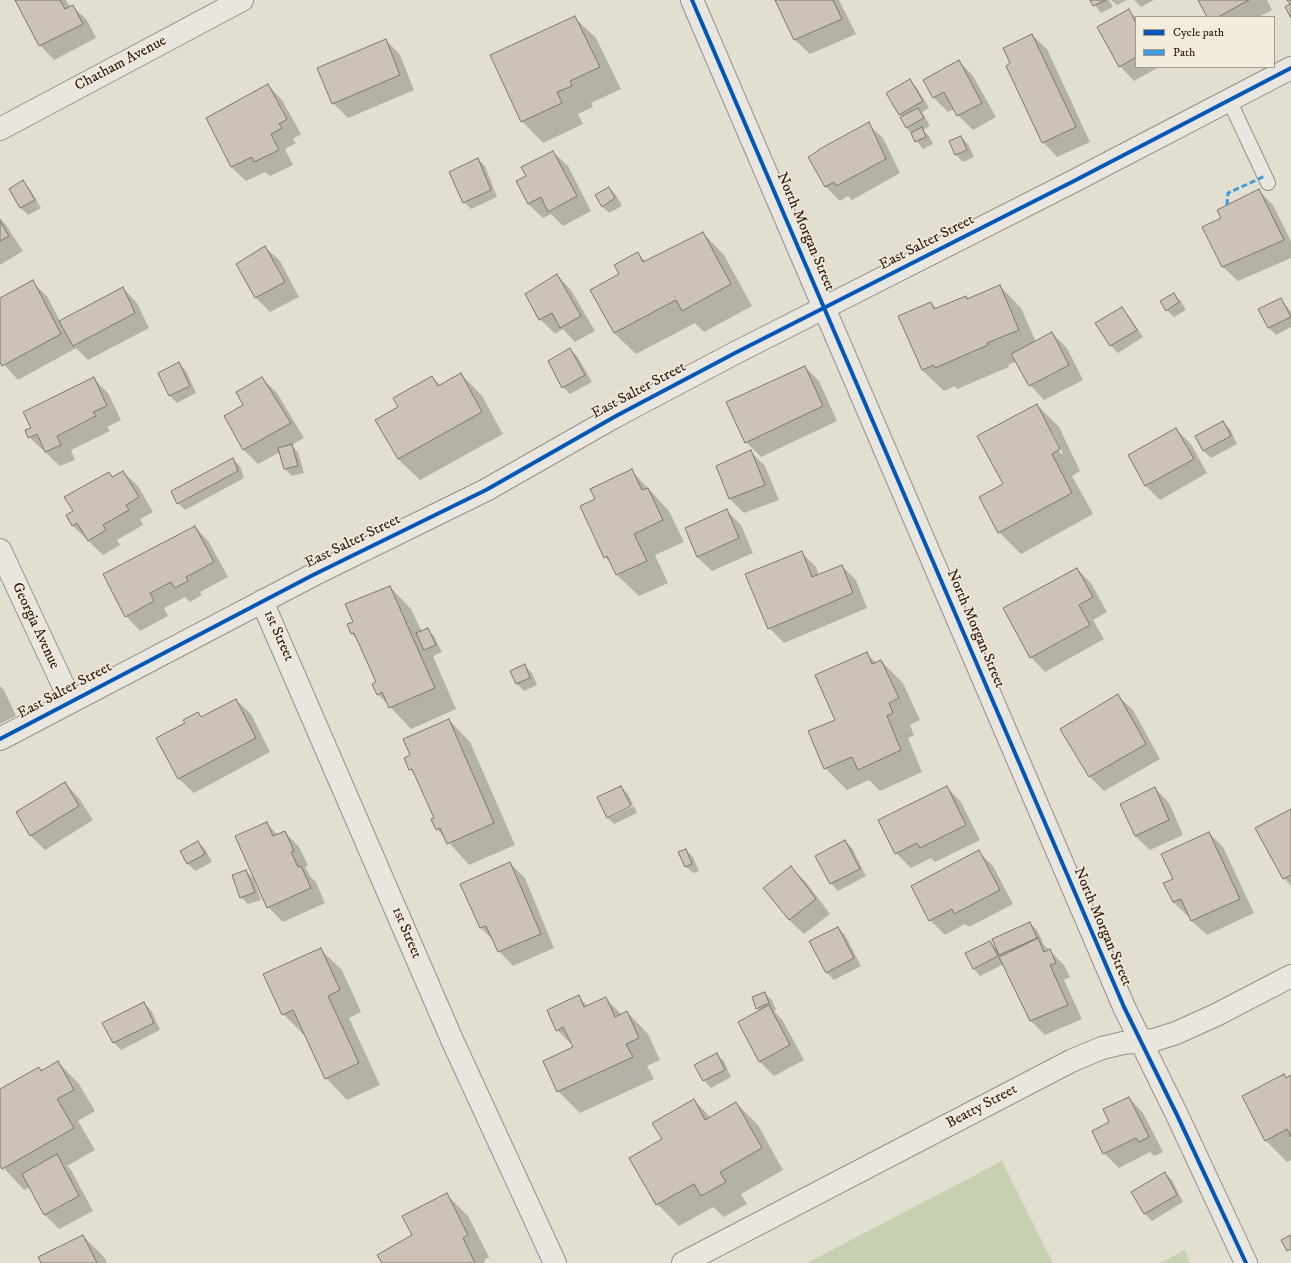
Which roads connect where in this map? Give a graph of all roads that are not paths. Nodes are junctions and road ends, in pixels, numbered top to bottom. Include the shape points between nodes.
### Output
1 (242, 0) edge
2 (692, 0) edge
3 (1291, 68) edge
4 (1229, 100) junction
5 (0, 129) edge
6 (1268, 183) dead end
7 (825, 308) junction
8 (0, 550) edge
9 (262, 601) junction
10 (71, 702) junction
11 (0, 739) edge
12 (1291, 976) edge
13 (1141, 1041) junction
14 (555, 1263) edge
15 (683, 1263) edge
16 (1246, 1263) edge

1 - 5 street, Chatham Avenue
2 - 7 street, North Morgan Street
3 - 4 street, East Salter Street
4 - 6 lane
4 - 7 street, East Salter Street
7 - 9 street, East Salter Street via 616,416 486,490
7 - 13 street, North Morgan Street via 1076,898
8 - 10 street, Georgia Avenue
9 - 10 street, East Salter Street
9 - 14 street, 1st Street via 452,1042
10 - 11 street, East Salter Street
12 - 13 street, Beatty Street via 1176,1033
13 - 15 street, Beatty Street via 1102,1048 1071,1060
13 - 16 street, North Morgan Street

